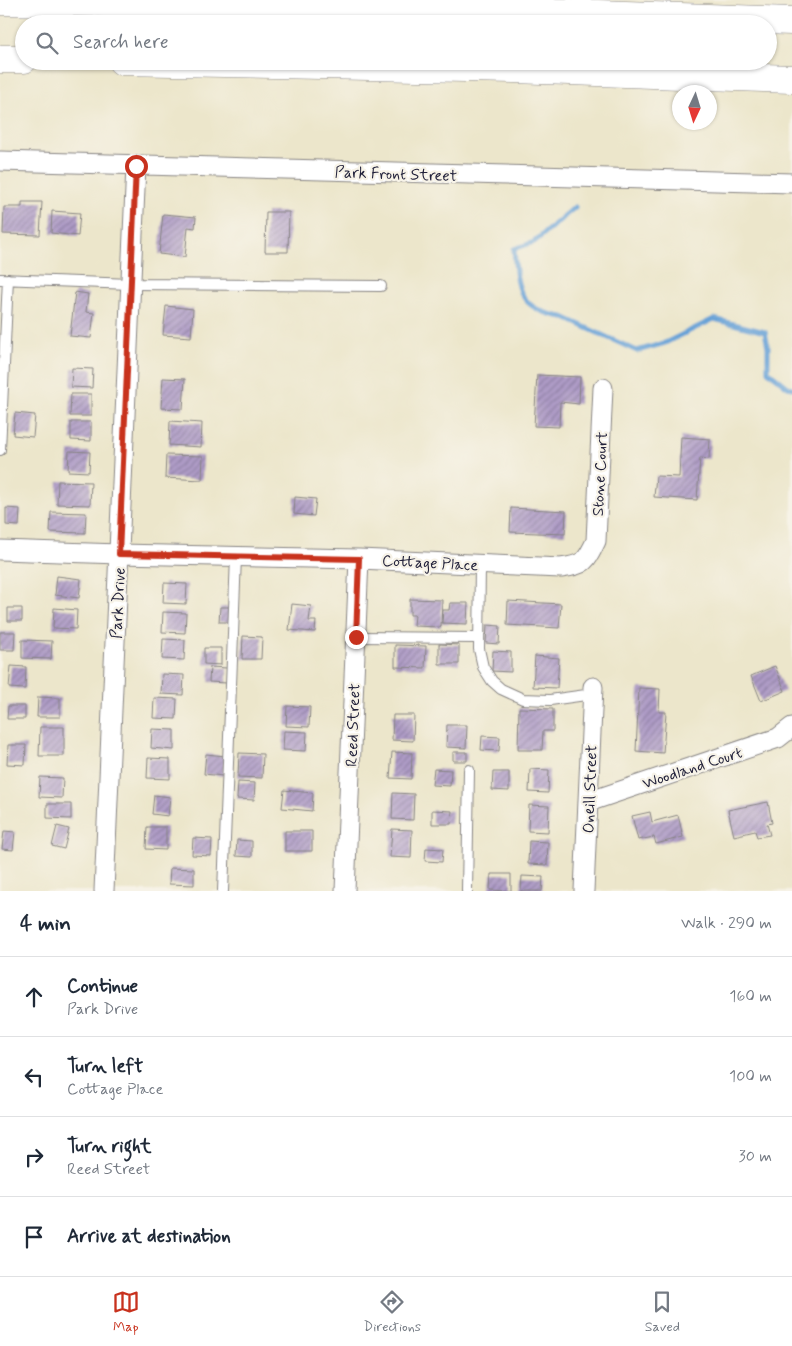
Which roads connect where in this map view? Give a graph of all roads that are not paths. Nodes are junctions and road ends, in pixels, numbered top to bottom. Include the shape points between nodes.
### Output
1 (0, 1) edge
2 (626, 15) edge
3 (777, 20) edge
4 (792, 21) edge
5 (0, 59) edge
6 (15, 59) edge
7 (565, 70) edge
8 (792, 79) edge
9 (0, 161) edge
10 (136, 166) junction
11 (792, 183) edge
12 (4, 279) edge
13 (131, 284) junction
14 (381, 286) dead end
15 (603, 388) dead end
16 (0, 450) edge
17 (0, 550) edge
18 (119, 554) junction
19 (236, 557) junction
20 (588, 558) joint
21 (359, 559) junction
22 (480, 565) junction
23 (356, 637) junction
24 (478, 638) junction
25 (593, 691) joint
26 (792, 727) edge
27 (469, 770) dead end
28 (588, 802) junction
29 (104, 891) edge
30 (223, 891) edge
31 (345, 891) edge
32 (467, 891) edge
33 (584, 891) edge

1 - 2 highway
3 - 4 highway
5 - 6 highway
7 - 8 highway
9 - 10 street, Park Front Street
10 - 11 street, Park Front Street
10 - 13 street, Park Drive
12 - 13 lane
12 - 16 lane
13 - 14 lane
13 - 18 street, Park Drive
15 - 20 street, Stone Court via 596,541
17 - 18 street, Cottage Place
18 - 19 street, Cottage Place
18 - 29 street, Park Drive
19 - 21 street, Cottage Place
19 - 30 lane
20 - 22 street, Cottage Place via 577,566 561,568
21 - 22 street, Cottage Place
21 - 23 street, Reed Street
22 - 24 lane
23 - 24 lane
23 - 31 street, Reed Street
24 - 25 lane via 481,660 488,675 501,689 513,695 543,700
25 - 28 street, Oneill Street
26 - 28 street, Woodland Court via 778,738
27 - 32 lane
28 - 33 street, Oneill Street

